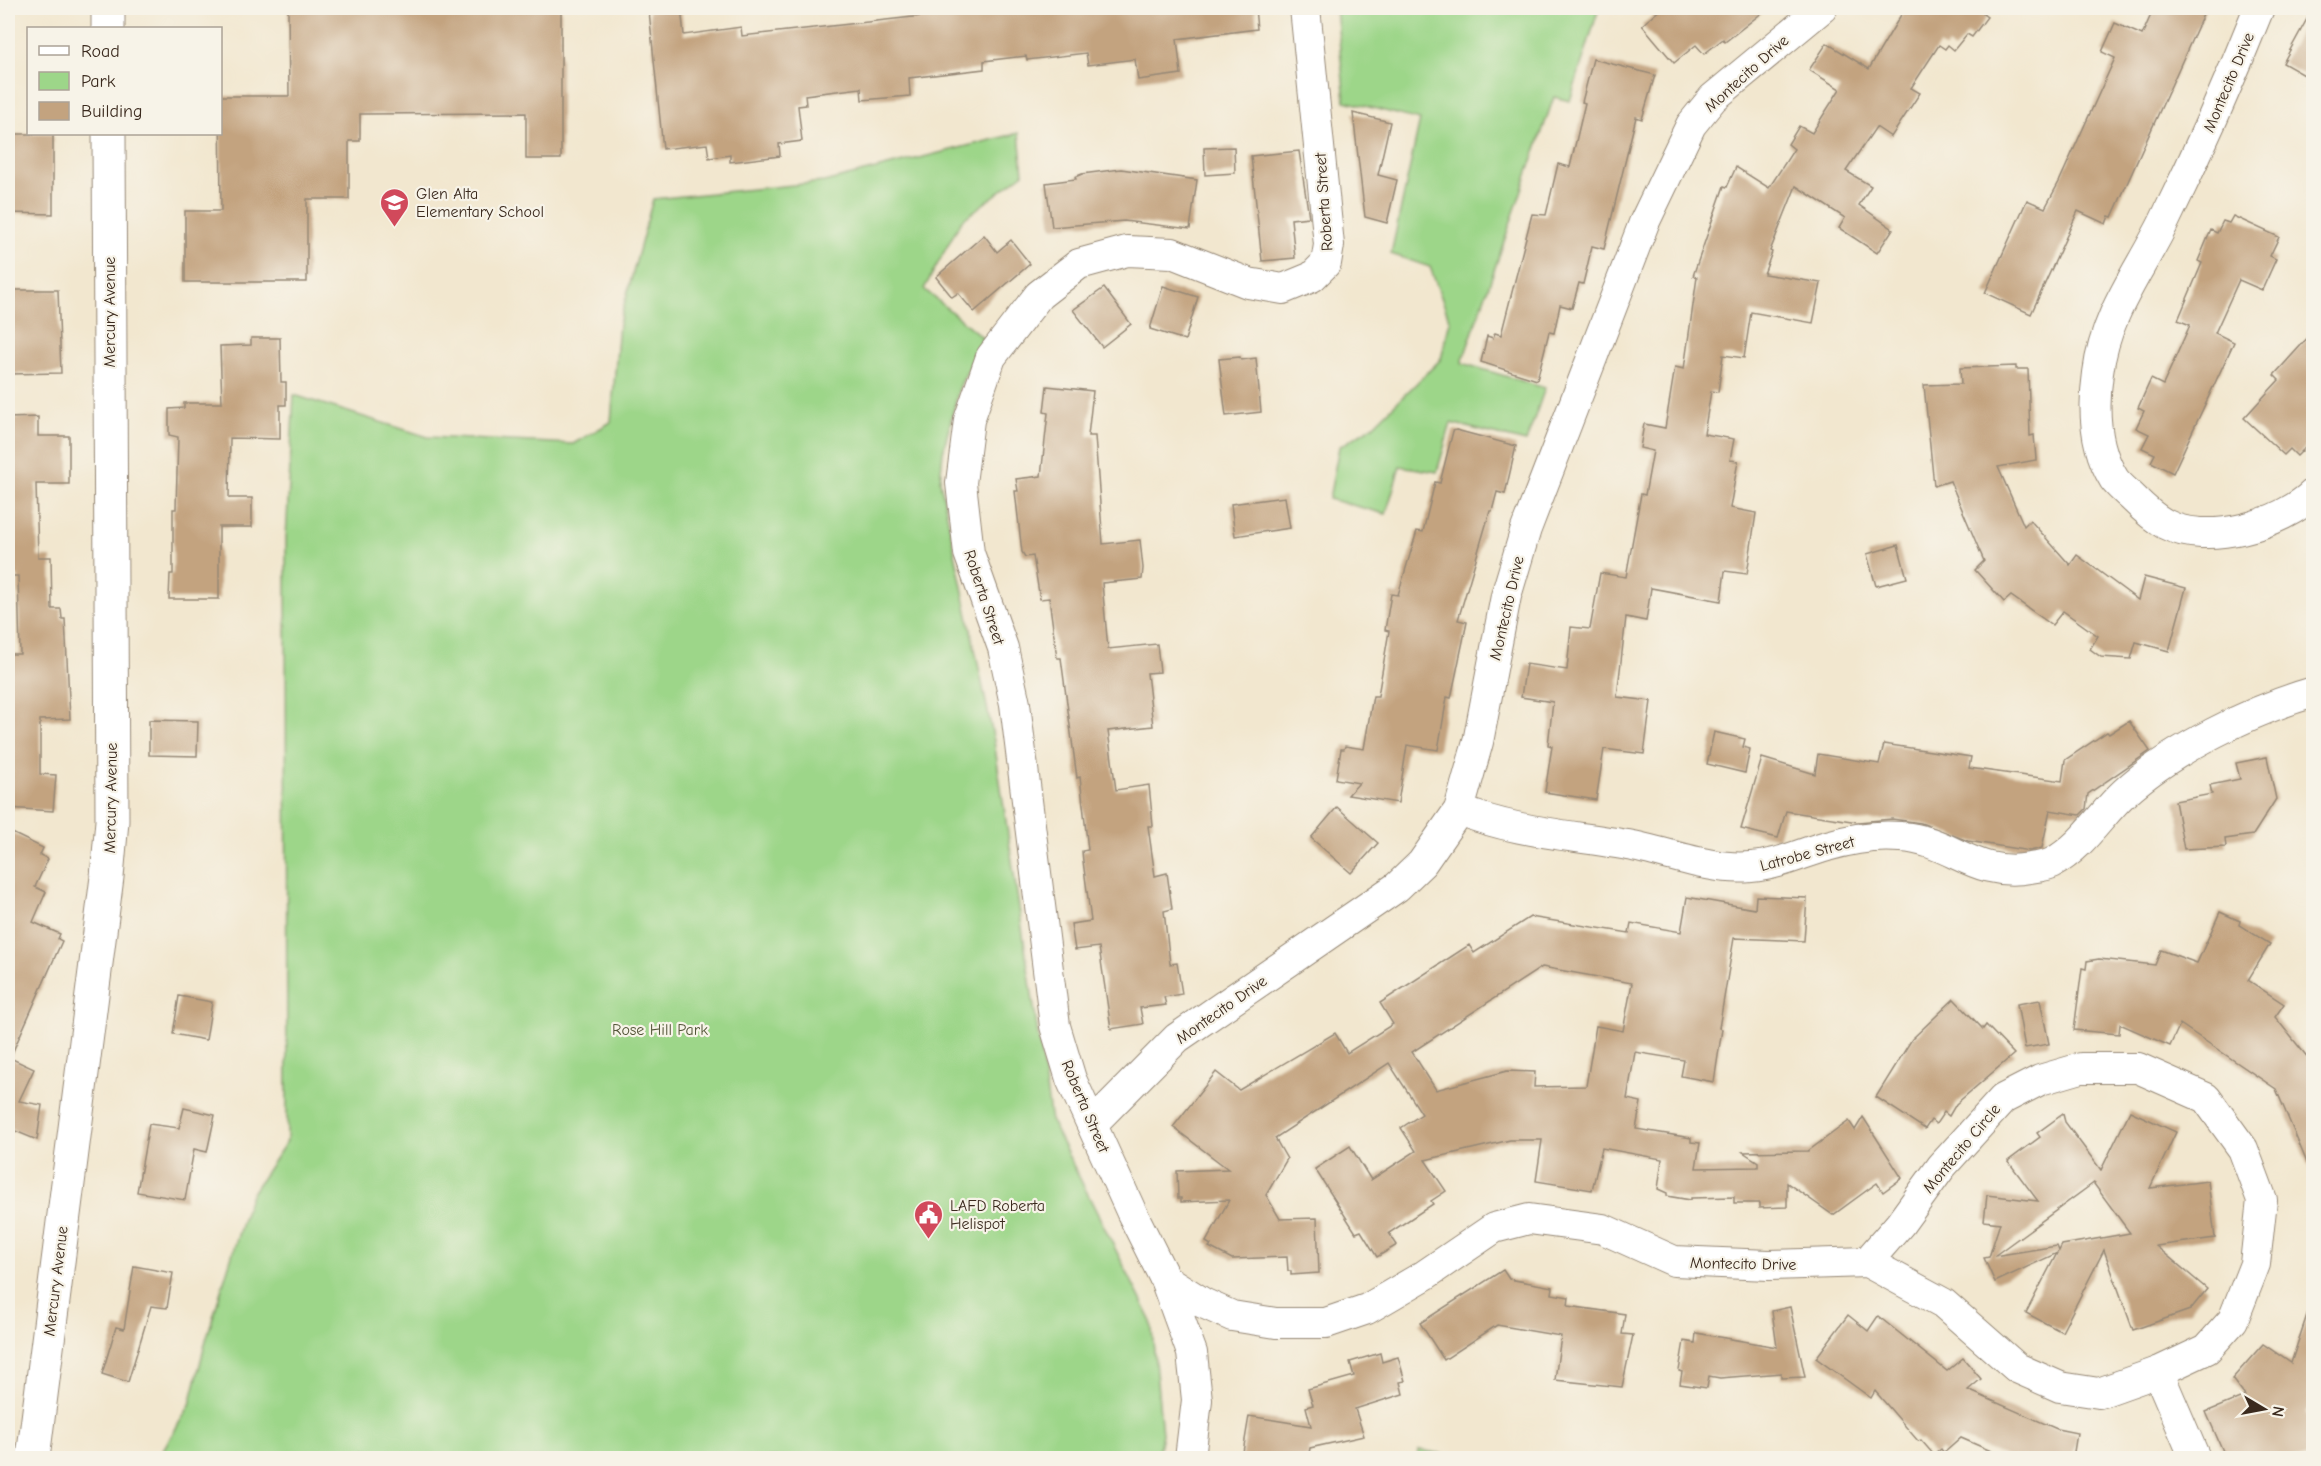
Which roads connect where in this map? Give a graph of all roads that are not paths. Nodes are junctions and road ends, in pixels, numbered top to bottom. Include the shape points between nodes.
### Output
1 (108, 8) edge
2 (1305, 8) edge
3 (1822, 8) edge
4 (2259, 8) edge
5 (108, 27) edge
6 (109, 135) edge
7 (2313, 493) edge
8 (2313, 692) edge
9 (1460, 810) junction
10 (1092, 1124) junction
11 (1867, 1262) junction
12 (1165, 1279) junction
13 (2158, 1372) junction
14 (33, 1458) edge
15 (1190, 1458) edge
16 (2195, 1458) edge

1 - 5 street
2 - 10 street, Roberta Street via 1329,246 1326,263 1312,277 1283,289 1248,283 1172,253 1127,251 1079,264 1038,295 991,357 969,420 961,483 969,553 1003,648 1015,704 1055,1026 1071,1079
3 - 9 street, Montecito Drive via 1713,98 1691,125 1644,222 1526,529 1506,596 1478,742
4 - 7 street, Montecito Drive via 2162,226 2112,314 2098,369 2094,411 2100,445 2114,479 2166,524 2195,533 2257,526
6 - 14 street, Mercury Avenue via 112,821
8 - 9 street, Latrobe Street via 2198,740 2126,791 2081,842 2051,864 2008,872 1982,867 1944,848 1903,837 1869,837 1750,868 1719,865 1628,845 1498,824
9 - 10 street, Montecito Drive via 1422,863 1398,887 1177,1038
10 - 12 street, Roberta Street
11 - 12 street, Montecito Drive via 1674,1262 1603,1229 1529,1219 1494,1228 1368,1309 1326,1323 1276,1323 1232,1316
11 - 13 street, Montecito Drive via 1943,1303 2017,1368 2060,1387 2099,1393
11 - 13 street, Montecito Circle via 1942,1166 2003,1099 2040,1080 2081,1068 2138,1068 2206,1098 2243,1149 2262,1200 2255,1264 2234,1320 2207,1349
12 - 15 street, Roberta Street via 1192,1353 1197,1400
13 - 16 street

